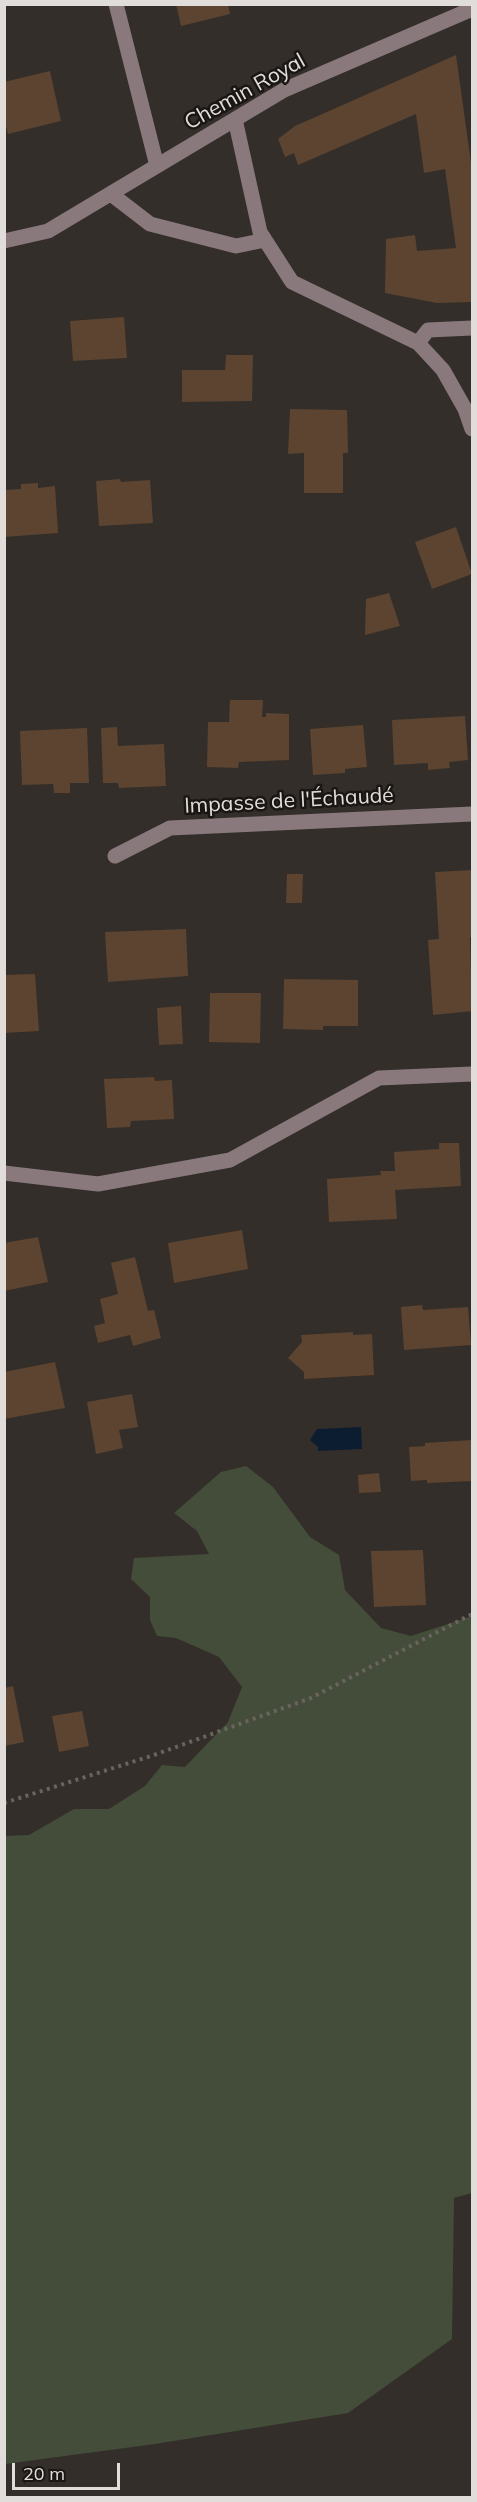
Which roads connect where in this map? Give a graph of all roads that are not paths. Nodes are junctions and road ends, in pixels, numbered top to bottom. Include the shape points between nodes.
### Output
1 (116, 4) edge
2 (472, 9) edge
3 (236, 119) junction
4 (157, 166) junction
5 (111, 194) junction
6 (265, 240) junction
7 (4, 241) edge
8 (472, 328) edge
9 (418, 343) junction
10 (472, 429) edge
11 (472, 814) edge
12 (115, 856) dead end
13 (472, 1074) edge
14 (4, 1173) edge

1 - 4 street
2 - 3 street, Chemin Royal via 284,90
3 - 4 street, Chemin Royal
3 - 6 street
4 - 5 street, Chemin Royal
5 - 6 street via 150,224 236,246
5 - 7 street, Chemin Royal via 48,231
6 - 9 street via 292,282
8 - 9 street via 428,330
9 - 10 street via 443,370
11 - 12 street, Impasse de l'Échaudé via 171,828
13 - 14 street via 379,1078 230,1161 98,1184

